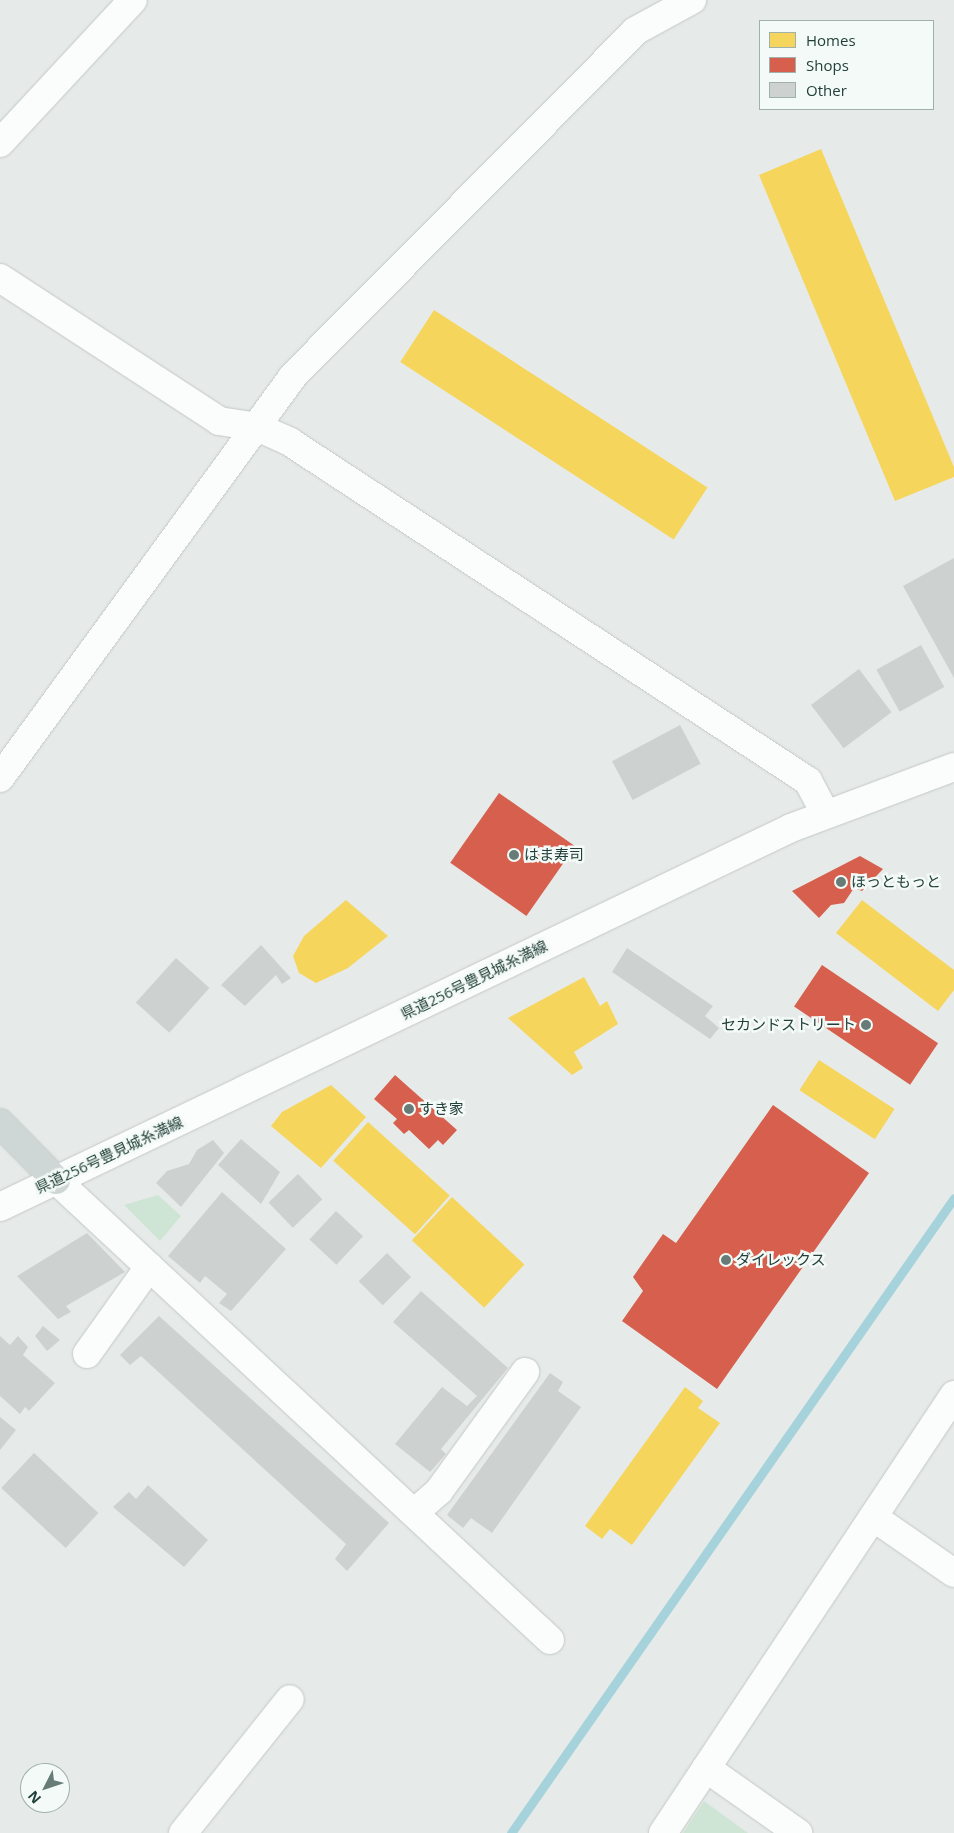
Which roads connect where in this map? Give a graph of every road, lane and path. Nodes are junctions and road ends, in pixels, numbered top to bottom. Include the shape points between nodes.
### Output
1 (133, 0) edge
2 (692, 0) edge
3 (0, 144) edge
4 (0, 278) edge
5 (257, 427) junction
6 (954, 767) edge
7 (0, 778) edge
8 (825, 813) junction
9 (0, 1123) edge
10 (56, 1180) junction
11 (0, 1207) edge
12 (149, 1267) junction
13 (87, 1354) dead end
14 (524, 1372) dead end
15 (954, 1395) edge
16 (415, 1512) junction
17 (873, 1517) junction
18 (954, 1573) edge
19 (550, 1640) dead end
20 (290, 1699) dead end
21 (706, 1768) junction
22 (183, 1833) edge
23 (663, 1833) edge
24 (798, 1833) edge

1 - 3 street
2 - 5 street via 635,31 292,377
4 - 5 street via 218,421
5 - 7 street
5 - 8 street via 290,442 808,781
6 - 8 street, 県道256号豊見城糸満線
8 - 10 street, 県道256号豊見城糸満線
9 - 10 main road
10 - 11 street, 県道256号豊見城糸満線
10 - 12 street
12 - 13 street
12 - 16 street
14 - 16 street via 439,1491
15 - 17 street
16 - 19 street
17 - 18 street
17 - 21 street
20 - 22 street
21 - 23 street
21 - 24 street

